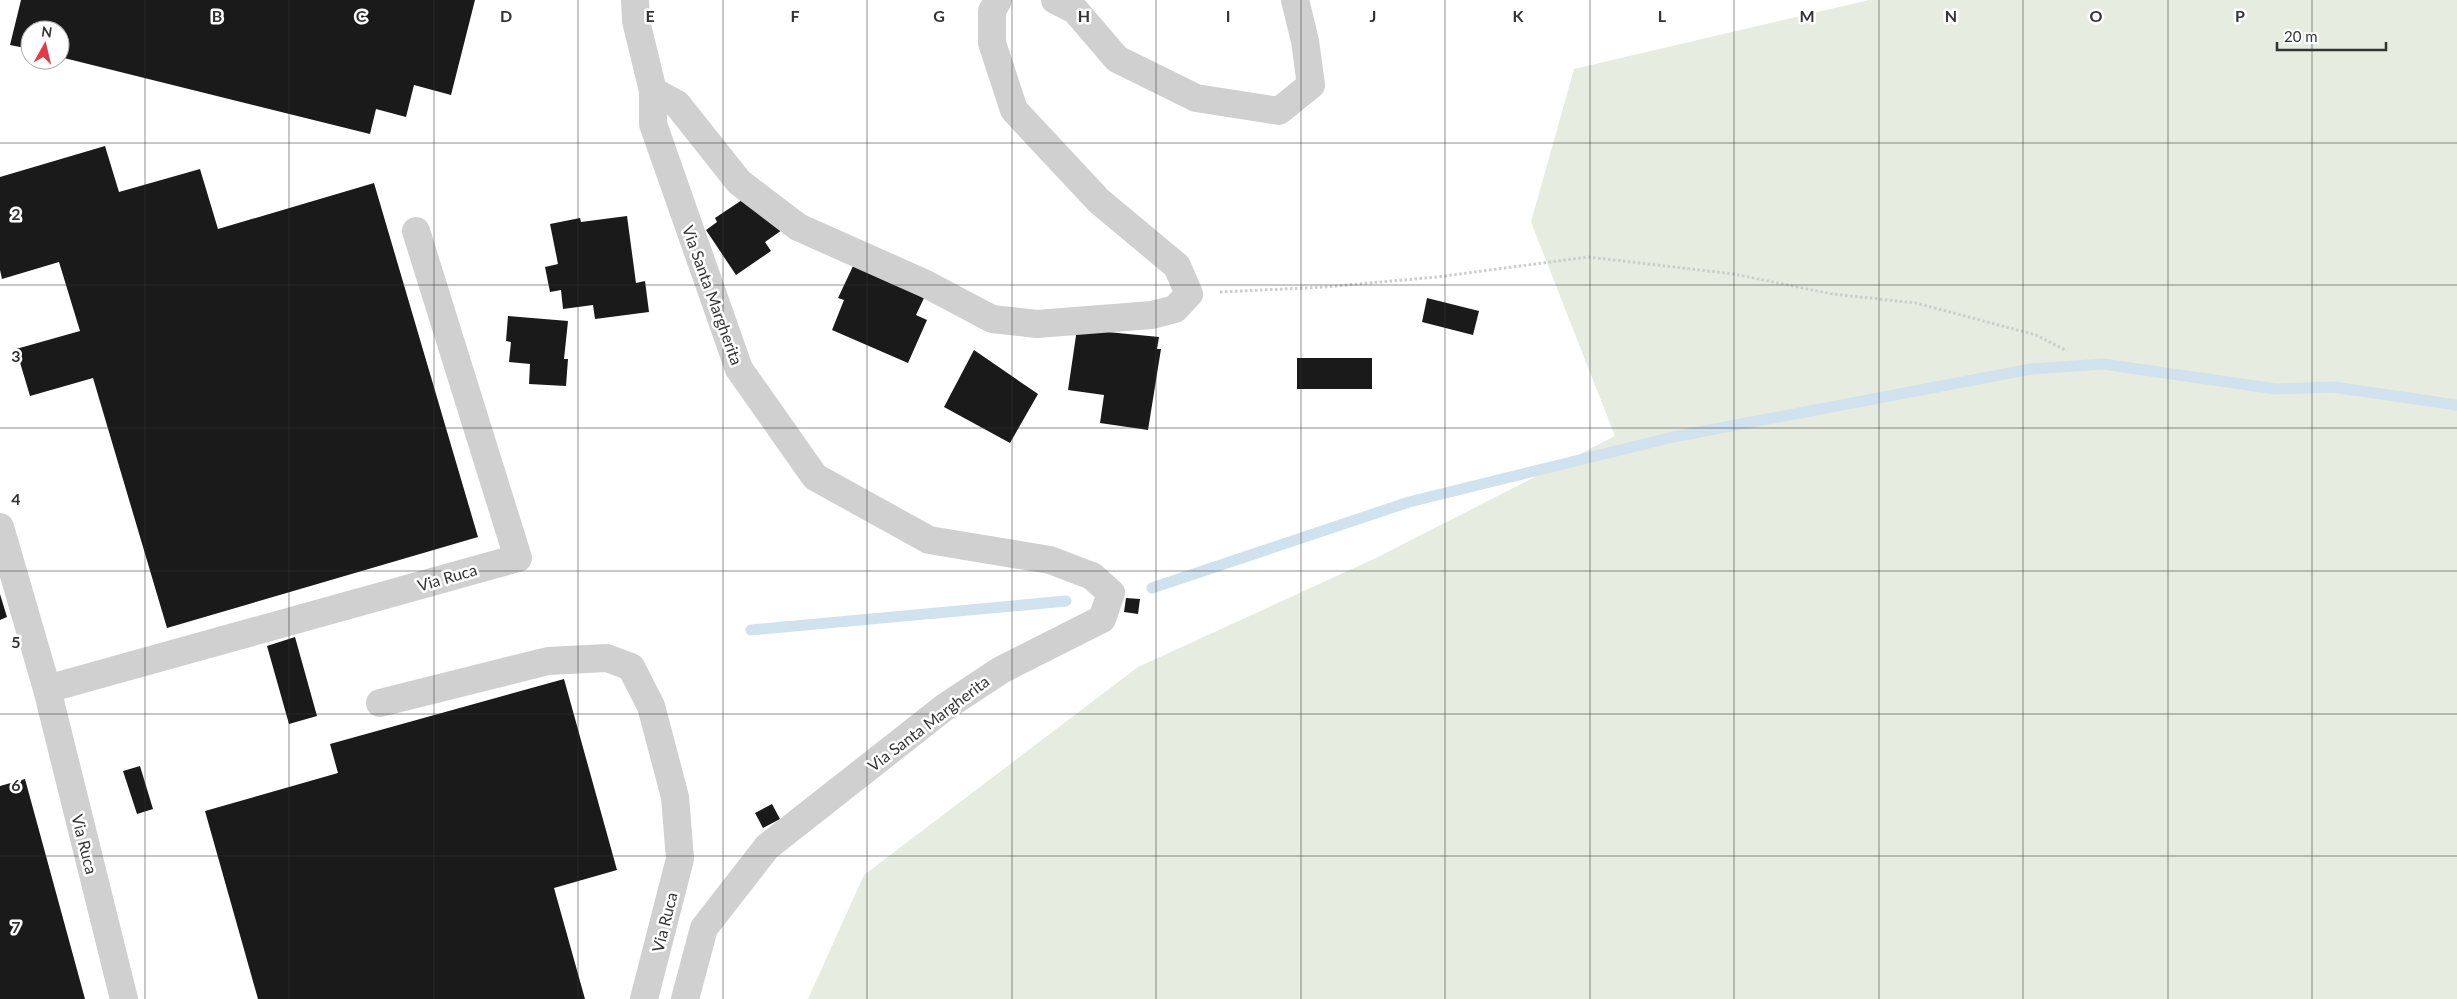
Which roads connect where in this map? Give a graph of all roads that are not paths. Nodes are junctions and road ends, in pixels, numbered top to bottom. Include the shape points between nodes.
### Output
1 (635, 0) edge
2 (998, 0) edge
3 (1055, 0) edge
4 (1295, 0) edge
5 (653, 91) junction
6 (416, 231) dead end
7 (0, 527) edge
8 (47, 689) junction
9 (380, 703) dead end
10 (124, 999) edge
11 (644, 999) edge
12 (685, 999) edge

1 - 5 street, Via Santa Margherita via 636,21
2 - 5 street via 992,11 992,44 1014,110 1099,201 1177,266 1189,294 1175,309 1152,315 1037,324 992,319 926,284 798,227 739,182 677,104
3 - 4 street via 1074,10 1117,59 1187,94 1279,111 1311,85
5 - 12 street, Via Santa Margherita via 653,124 739,369 815,477 929,540 1050,560 1092,576 1111,593 1102,619 1000,670 945,707 767,847 704,928
6 - 8 street, Via Ruca via 518,558
7 - 8 street, Via Ruca
8 - 10 street, Via Ruca
9 - 11 street, Via Ruca via 548,662 607,658 631,667 651,706 675,797 680,859

